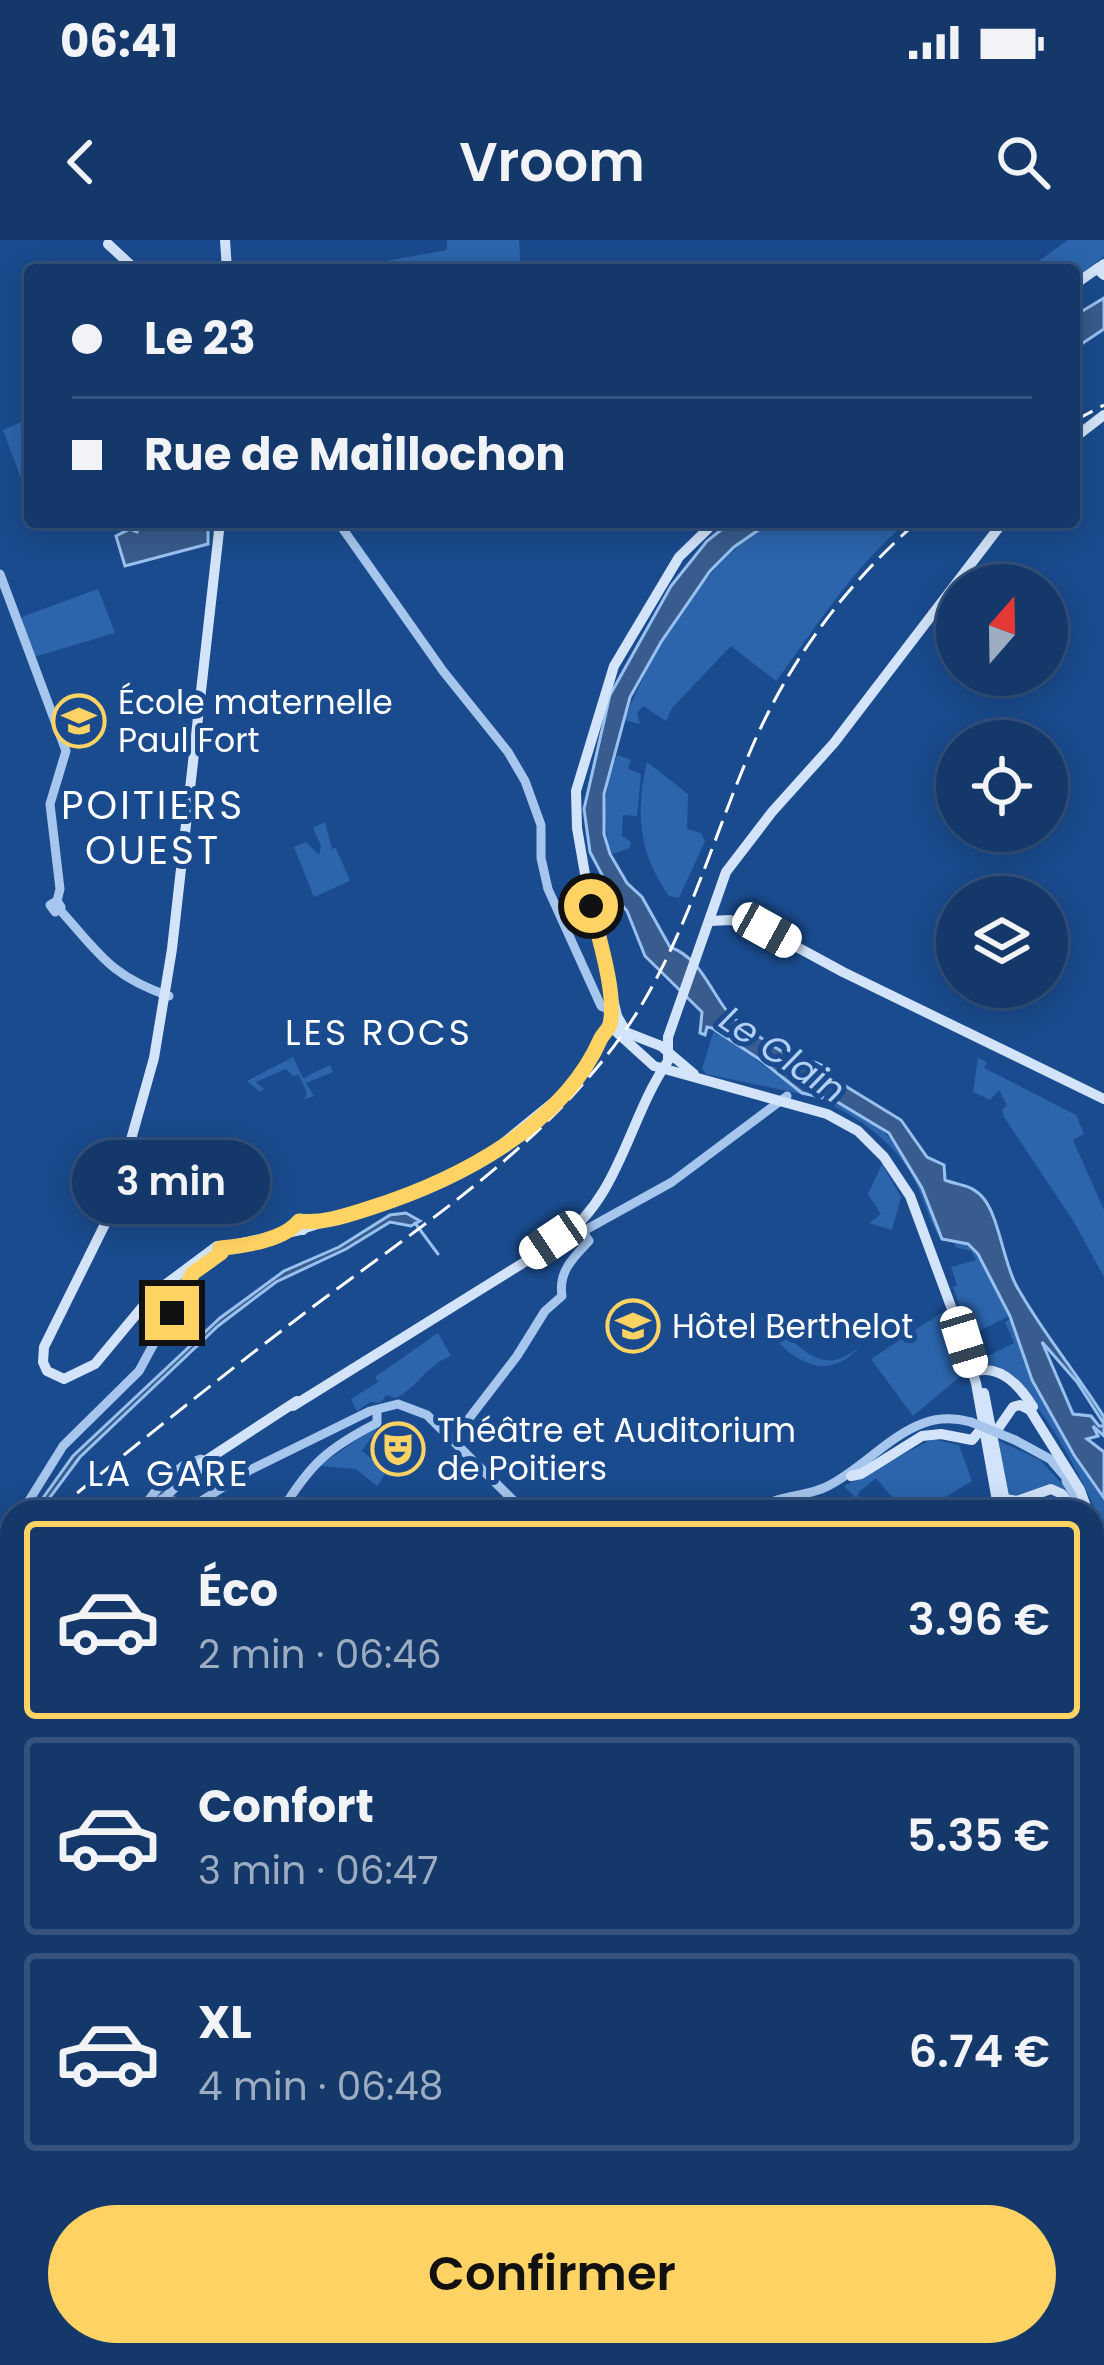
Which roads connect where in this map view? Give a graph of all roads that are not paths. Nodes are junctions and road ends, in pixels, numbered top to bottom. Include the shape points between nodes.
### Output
1 (109, 241) edge
2 (131, 264) edge
3 (1104, 415) edge
4 (1080, 433) edge
5 (219, 528) edge
6 (342, 528) edge
7 (709, 528) edge
8 (998, 528) edge
9 (0, 574) edge
10 (717, 924) junction
11 (166, 998) junction
12 (675, 1014) junction
13 (615, 1026) junction
14 (630, 1044) junction
15 (655, 1044) junction
16 (669, 1053) junction
17 (648, 1061) junction
18 (662, 1069) junction
19 (649, 1075) junction
20 (783, 1096) junction
21 (1104, 1099) edge
22 (582, 1230) junction
23 (566, 1235) junction
24 (575, 1252) junction
25 (199, 1263) junction
26 (976, 1371) junction
27 (377, 1411) junction
28 (981, 1431) junction
29 (1046, 1432) junction
30 (454, 1438) junction
31 (957, 1438) junction
32 (990, 1460) junction
33 (195, 1467) junction
34 (851, 1476) junction
35 (174, 1489) junction
36 (158, 1499) junction
37 (792, 1499) junction
38 (29, 1500) edge
39 (164, 1500) edge
40 (180, 1500) edge
41 (204, 1500) edge
42 (289, 1500) edge
43 (513, 1500) edge
44 (787, 1500) edge
45 (1002, 1500) edge
46 (1002, 1500) edge
47 (1021, 1500) edge
48 (1066, 1500) edge
49 (1078, 1500) edge
50 (1083, 1500) edge

1 - 2 main road
3 - 4 main road
5 - 11 main road
6 - 13 street via 534,797 555,909
7 - 13 main road via 679,557 614,666 576,791
8 - 10 main road via 726,872
9 - 11 street via 66,756 50,804 58,905 117,974
10 - 12 main road
10 - 21 main road via 767,930
11 - 25 main road via 110,1214 44,1349 47,1371 64,1379 95,1364 152,1296
12 - 15 main road
12 - 16 main road
13 - 14 main road
13 - 15 main road
13 - 25 main road via 551,1107 475,1164 413,1194
14 - 17 main road
14 - 19 main road
15 - 16 main road
15 - 17 main road
16 - 18 main road
16 - 20 main road via 690,1073
17 - 18 main road
17 - 19 main road
18 - 20 main road
18 - 22 main road
19 - 22 main road
20 - 22 street via 641,1202
20 - 26 main road via 865,1130 903,1172
22 - 23 main road
22 - 24 street
23 - 24 street
23 - 33 main road
24 - 30 street via 562,1296
25 - 38 street via 142,1366 63,1446
26 - 28 main road
26 - 28 main road via 990,1413
26 - 29 main road via 988,1368 1016,1384
27 - 30 street via 412,1407
27 - 41 street
27 - 42 street via 377,1423 310,1468
28 - 29 main road via 1018,1405
28 - 31 main road
28 - 32 main road
28 - 34 street via 952,1421 916,1429
28 - 37 street via 938,1419 915,1426 837,1482
28 - 45 main road
28 - 49 street, bridge via 1055,1468
29 - 50 main road
30 - 43 street
31 - 32 main road
31 - 34 main road via 922,1436
32 - 46 main road
33 - 35 street
33 - 36 street via 166,1478
34 - 37 street
35 - 36 street
35 - 40 street
36 - 39 street
37 - 44 street
47 - 48 main road via 1051,1489

